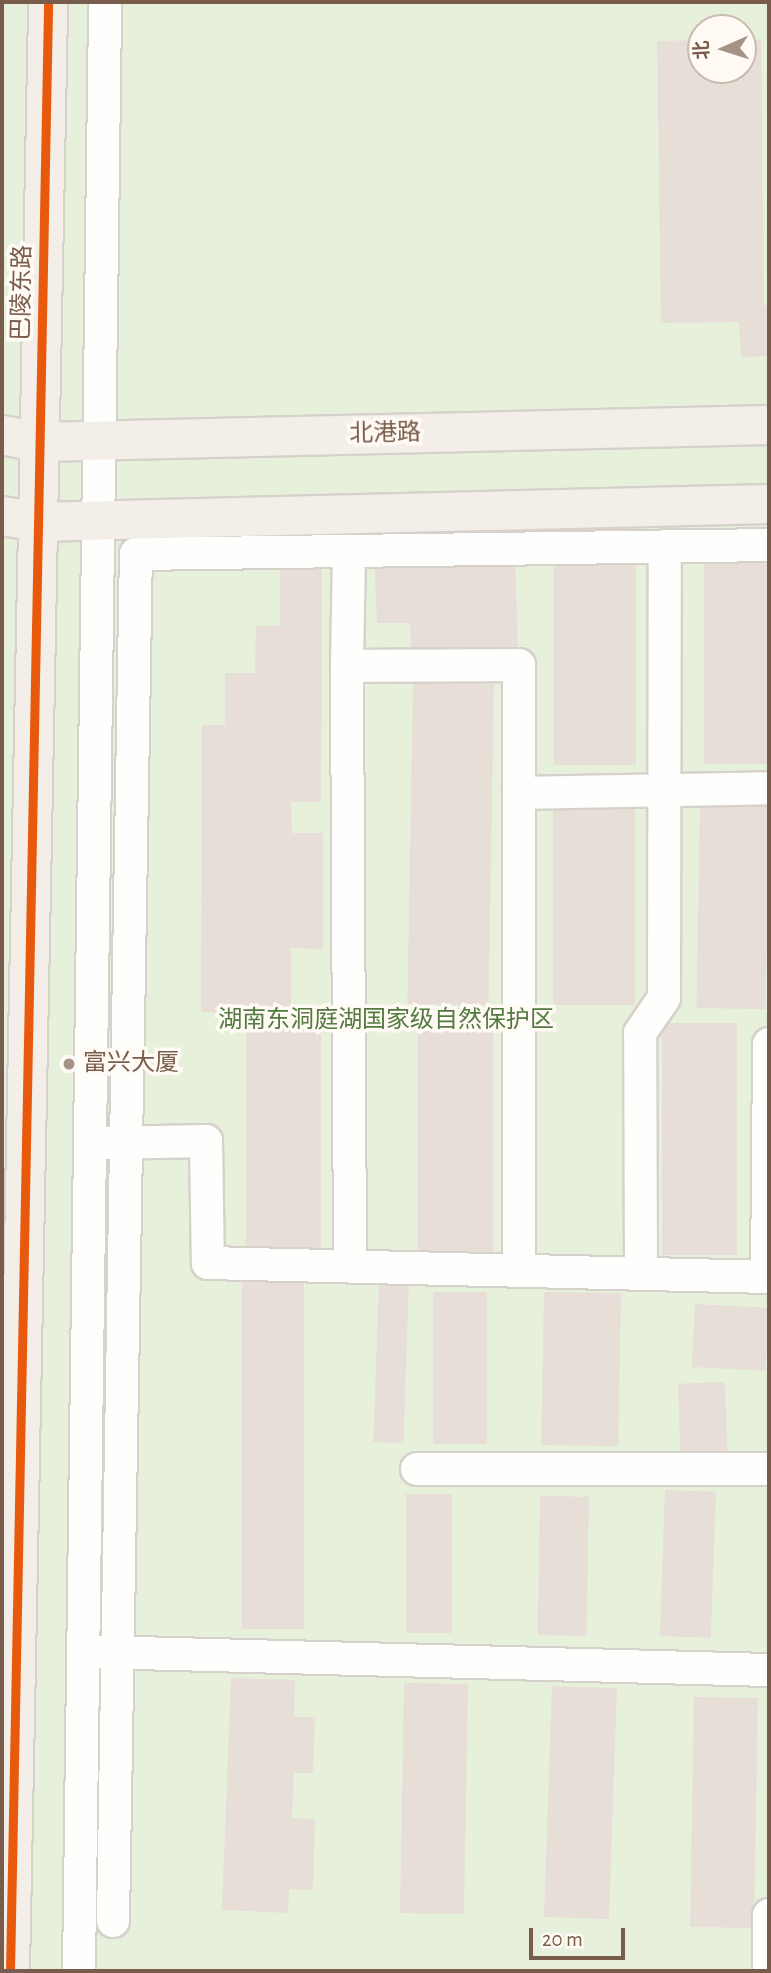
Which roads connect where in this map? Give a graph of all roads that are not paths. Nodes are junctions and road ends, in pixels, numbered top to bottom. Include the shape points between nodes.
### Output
1 (48, 2) edge
2 (105, 2) edge
3 (769, 425) edge
4 (2, 435) edge
5 (99, 441) junction
6 (40, 442) junction
7 (769, 504) edge
8 (20, 519) edge
9 (99, 520) junction
10 (769, 545) edge
11 (666, 546) junction
12 (349, 551) junction
13 (347, 666) junction
14 (769, 788) edge
15 (519, 793) junction
16 (769, 1044) edge
17 (90, 1143) junction
18 (351, 1266) junction
19 (519, 1270) junction
20 (641, 1274) junction
21 (768, 1277) edge
22 (417, 1469) dead end
23 (769, 1469) edge
24 (83, 1651) junction
25 (769, 1670) edge
26 (769, 1915) edge
27 (113, 1921) dead end
28 (10, 1971) edge
29 (79, 1971) edge
30 (769, 1971) edge

1 - 6 main road, 巴陵东路
2 - 5 street
3 - 5 main road, 北港路
4 - 6 main road, 北港路
5 - 6 main road, 北港路
5 - 9 street
6 - 8 main road, 巴陵东路
7 - 9 main road
8 - 9 main road
8 - 28 main road, 巴陵东路
9 - 17 street
10 - 11 street
11 - 12 street
11 - 20 street via 664,998 640,1033
12 - 13 street
12 - 27 street via 136,554
13 - 15 street via 519,665
13 - 18 street
14 - 15 street
15 - 19 street
16 - 21 street
17 - 18 street via 206,1141 208,1263
17 - 24 street
18 - 19 street
19 - 20 street
20 - 21 street
22 - 23 street
24 - 25 street
24 - 29 street
26 - 30 street

